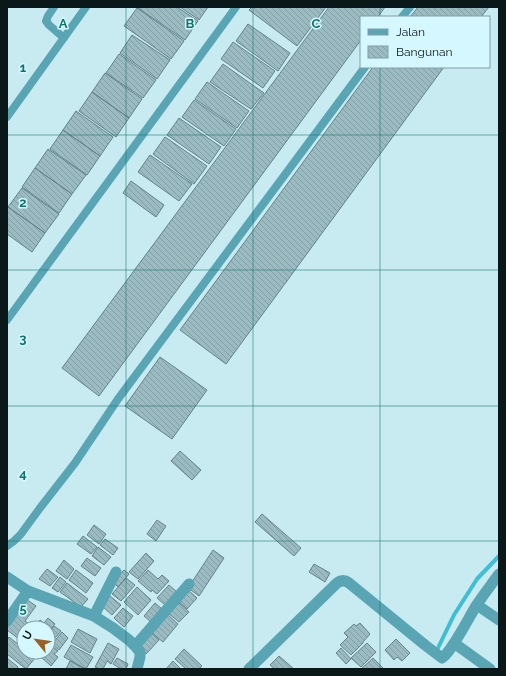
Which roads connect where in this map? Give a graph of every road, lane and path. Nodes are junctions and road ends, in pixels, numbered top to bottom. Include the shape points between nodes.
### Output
1 (54, 7) edge
2 (86, 7) edge
3 (236, 7) edge
4 (410, 7) edge
5 (403, 16) edge
6 (64, 38) junction
7 (364, 68) edge
8 (7, 117) edge
9 (7, 320) edge
10 (7, 546) edge
11 (116, 572) dead end
12 (499, 574) edge
13 (7, 577) edge
14 (189, 584) dead end
15 (28, 591) junction
16 (477, 605) junction
17 (94, 616) junction
18 (499, 620) edge
19 (7, 621) edge
20 (454, 643) junction
21 (135, 646) junction
22 (441, 657) junction
23 (137, 669) edge
24 (249, 669) edge
25 (441, 669) edge
26 (490, 669) edge

1 - 6 lane via 46,21
2 - 6 lane
3 - 9 lane
4 - 5 lane
6 - 8 lane
7 - 10 lane via 115,402 75,463 21,534
11 - 17 street
12 - 16 street
13 - 15 street
14 - 21 street
15 - 17 street
15 - 19 street
16 - 18 street
16 - 20 street
17 - 21 street
20 - 22 street
20 - 26 street
21 - 23 street via 140,654
22 - 24 street via 349,583 341,581
22 - 25 street

